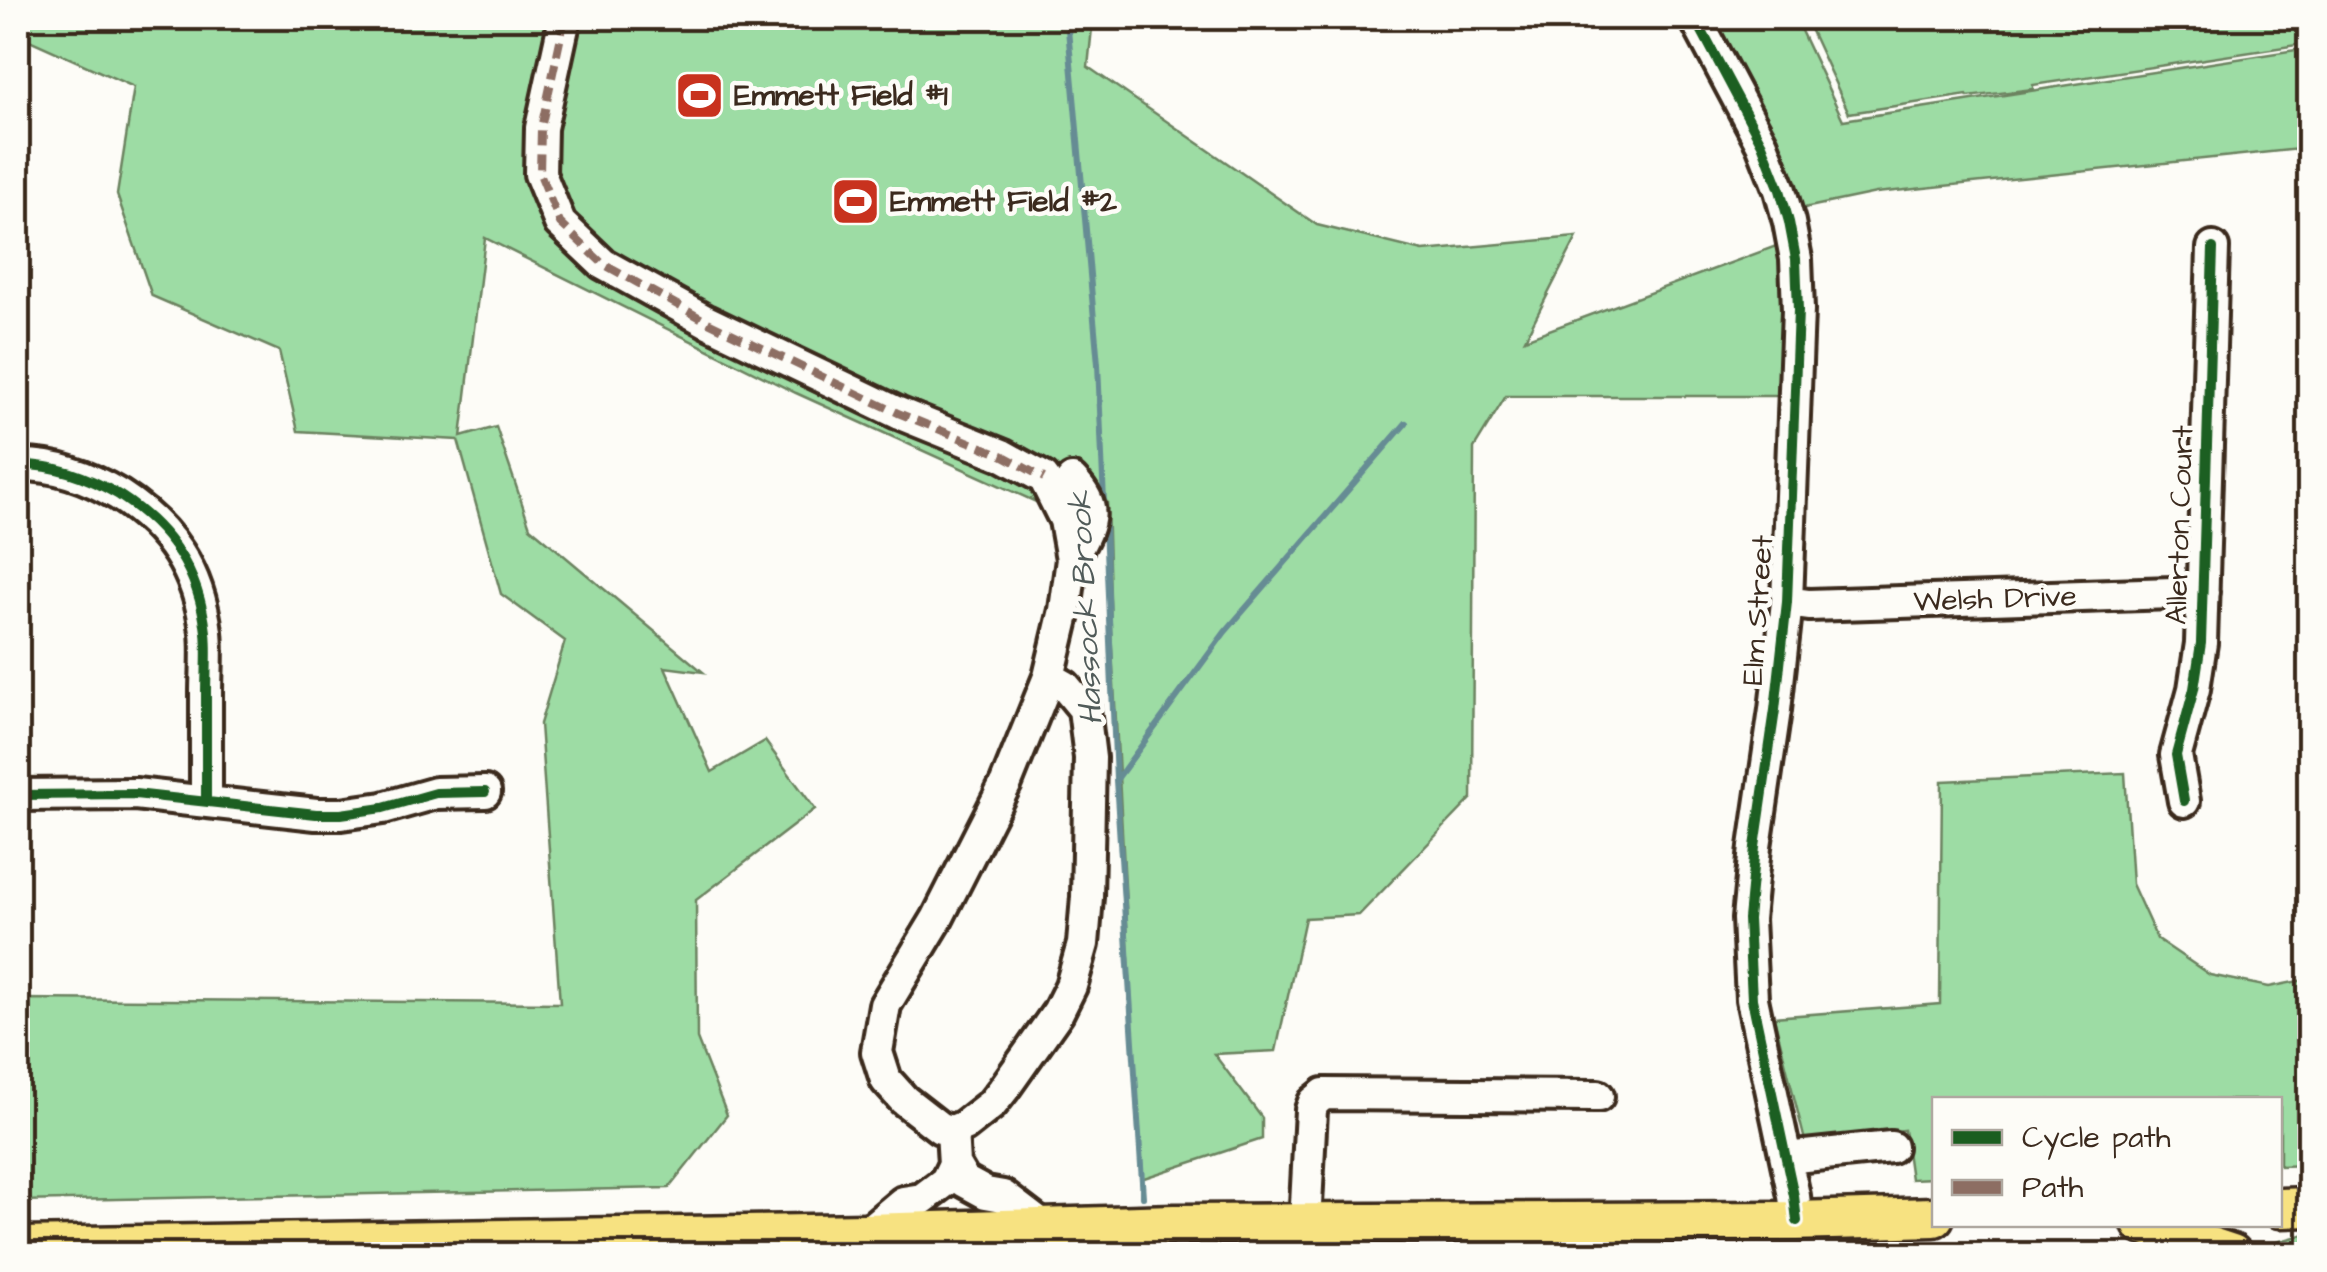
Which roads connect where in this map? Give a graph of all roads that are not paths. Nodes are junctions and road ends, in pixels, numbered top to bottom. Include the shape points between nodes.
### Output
1 (565, 18) edge
2 (1696, 18) edge
3 (2213, 248) dead end
4 (18, 465) edge
5 (2203, 592) junction
6 (1787, 602) junction
7 (1049, 678) junction
8 (485, 792) dead end
9 (18, 795) edge
10 (206, 801) junction
11 (2184, 801) dead end
12 (1598, 1096) dead end
13 (952, 1131) junction
14 (1891, 1147) dead end
15 (1786, 1158) junction
16 (954, 1164) junction
17 (2310, 1207) edge
18 (2282, 1208) edge
19 (1932, 1217) edge
20 (1796, 1221) junction
21 (1305, 1224) junction
22 (2151, 1227) edge
23 (866, 1233) junction
24 (1046, 1241) edge
25 (18, 1247) edge
26 (274, 1249) edge
27 (124, 1250) edge
28 (2232, 1254) edge

1 - 7 street via 541,128 540,174 560,222 603,264 706,322 898,413 1058,479 1072,559
2 - 6 street, Elm Street via 1762,144 1796,259
3 - 5 street, Allerton Court
4 - 10 street via 52,468 113,492 152,519 179,551 201,602 206,635
5 - 6 street, Welsh Drive
5 - 11 street, Allerton Court via 2194,689 2176,754
6 - 15 street, Elm Street via 1748,920 1752,999
7 - 13 street via 1084,709 1090,758 1084,944 1071,986 1041,1039 992,1104
7 - 13 street via 1006,783 885,1005 877,1052 886,1080
8 - 10 street via 436,793 341,814
9 - 10 street
12 - 21 street via 1324,1094 1311,1110
13 - 16 street
14 - 15 street
15 - 20 street, Elm Street
16 - 23 street via 936,1190 903,1202
16 - 24 street via 964,1181 1003,1196
17 - 18 main road
19 - 20 main road
20 - 21 main road
21 - 24 main road
22 - 28 main road
23 - 24 main road
23 - 26 main road
25 - 27 main road
26 - 27 main road

